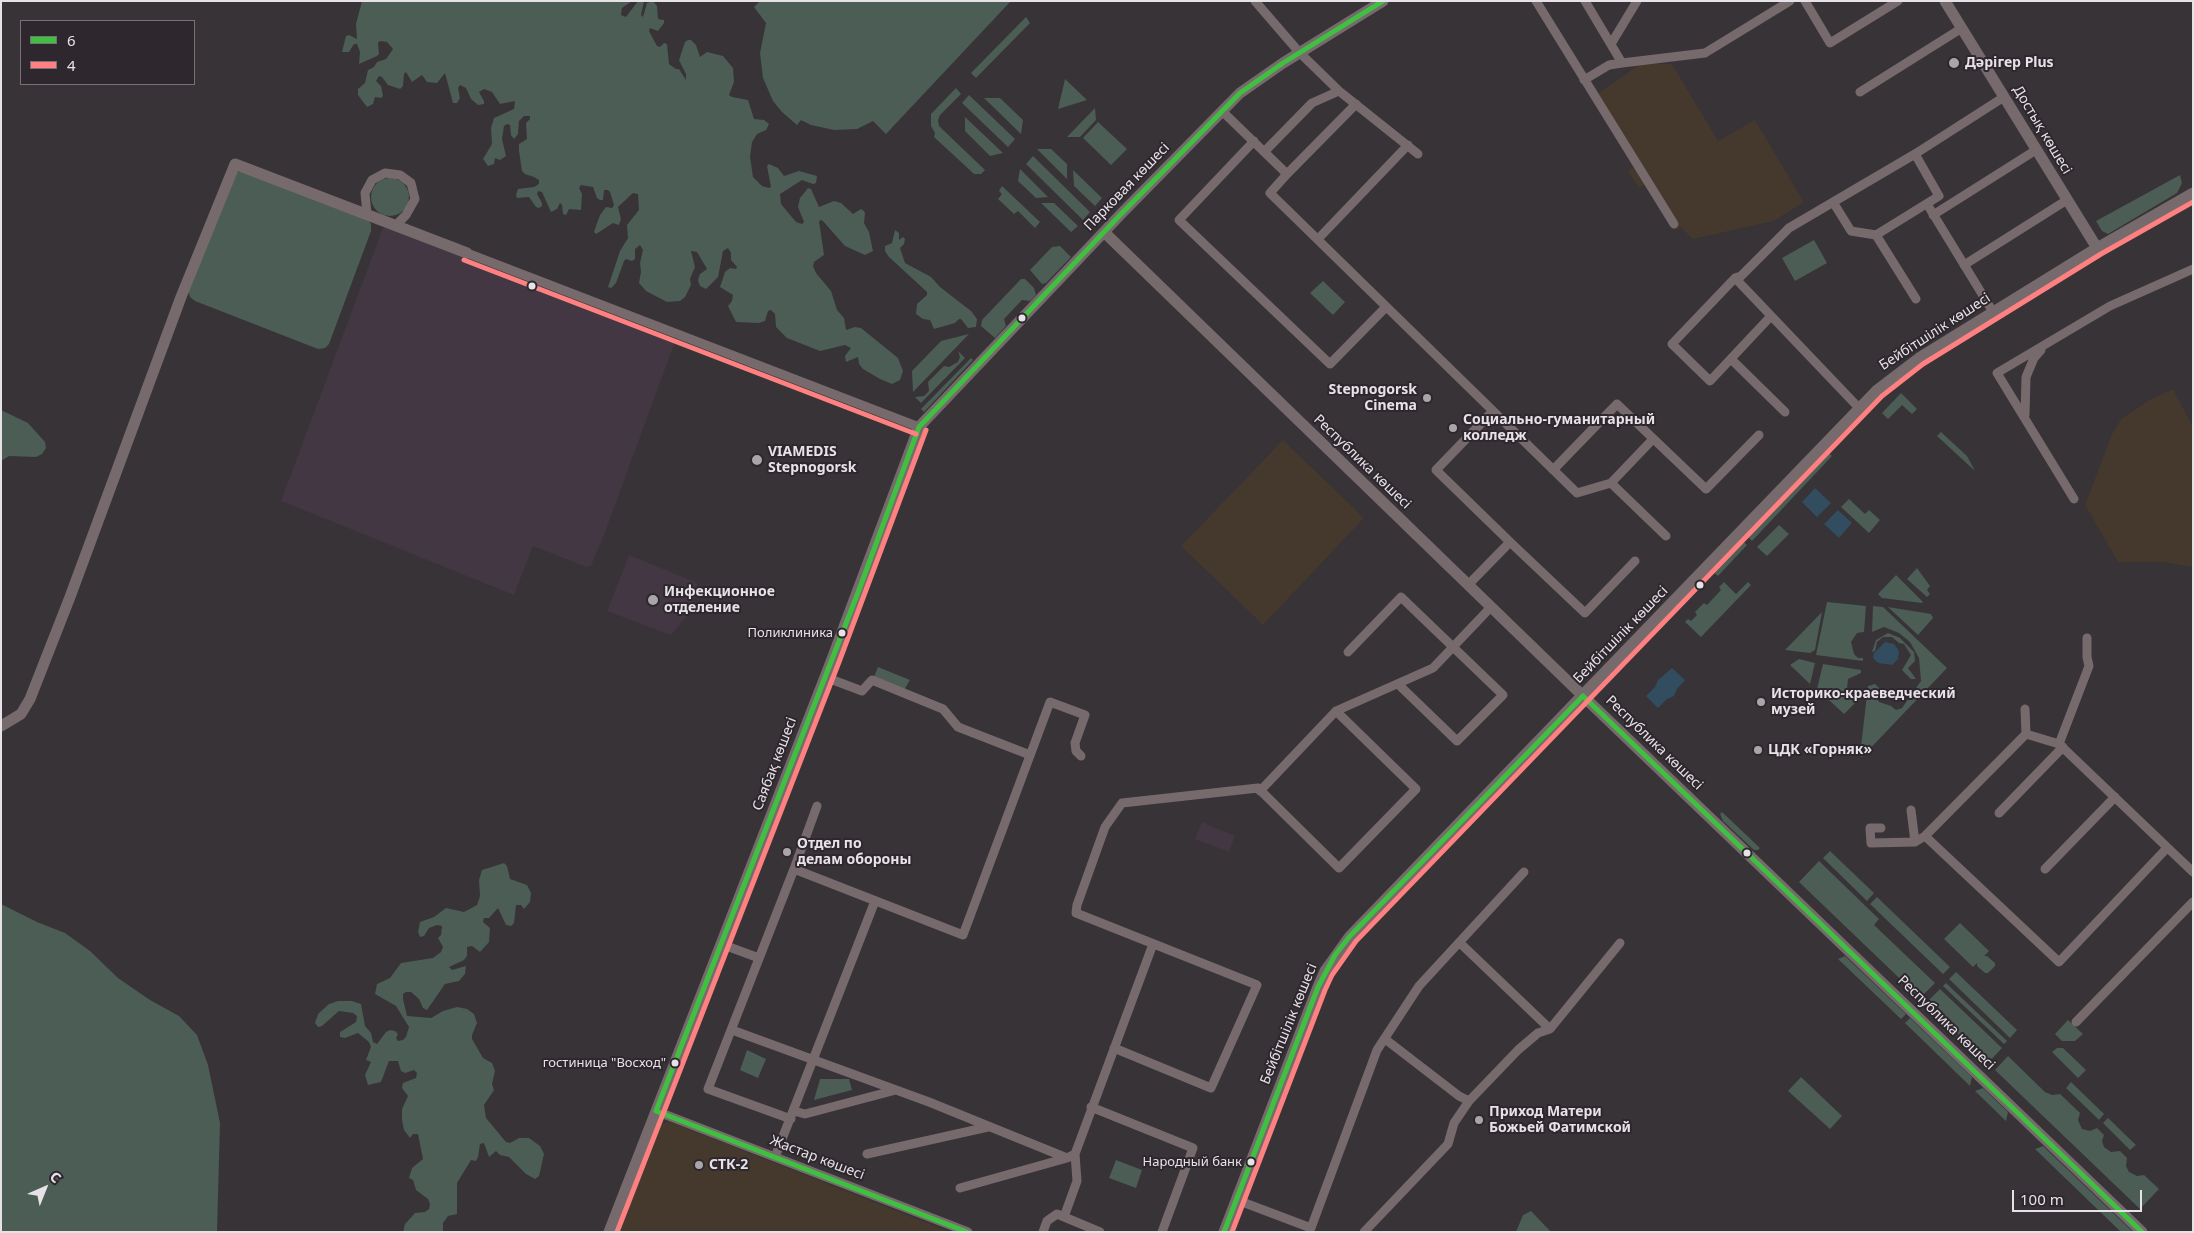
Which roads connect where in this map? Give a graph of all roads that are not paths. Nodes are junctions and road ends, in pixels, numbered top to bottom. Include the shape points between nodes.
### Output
1 (1255, 1) edge
2 (1383, 1) edge
3 (1536, 1) edge
4 (1585, 1) edge
5 (1637, 1) edge
6 (1790, 1) edge
7 (1805, 1) edge
8 (1898, 1) edge
9 (1945, 1) edge
10 (1962, 28) junction
11 (1611, 44) junction
12 (1299, 52) junction
13 (1622, 63) junction
14 (1584, 80) junction
15 (1339, 90) junction
16 (1860, 92) dead end
17 (2004, 98) junction
18 (1356, 104) junction
19 (1222, 110) junction
20 (1254, 141) junction
21 (1408, 145) junction
22 (2036, 150) junction
23 (1265, 151) junction
24 (1418, 154) dead end
25 (1915, 154) junction
26 (1288, 174) junction
27 (2193, 193) edge
28 (2067, 200) junction
29 (1833, 202) junction
30 (1927, 204) junction
31 (367, 214) junction
32 (1933, 215) junction
33 (1674, 224) dead end
34 (396, 225) junction
35 (1104, 232) junction
36 (1876, 234) junction
37 (1318, 239) junction
38 (2096, 248) junction
39 (467, 253) joint
40 (1964, 265) junction
41 (2193, 269) edge
42 (1735, 278) junction
43 (1916, 299) dead end
44 (1386, 307) junction
45 (1992, 312) junction
46 (1771, 316) junction
47 (2049, 342) junction
48 (1731, 359) junction
49 (1859, 408) junction
50 (1493, 411) junction
51 (1785, 412) dead end
52 (2025, 418) junction
53 (919, 427) junction
54 (1758, 436) dead end
55 (1653, 439) junction
56 (1553, 470) junction
57 (1611, 483) junction
58 (2074, 499) dead end
59 (1666, 536) dead end
60 (1510, 542) junction
61 (1635, 561) dead end
62 (1468, 585) junction
63 (1491, 607) junction
64 (2087, 638) dead end
65 (1454, 647) junction
66 (1348, 652) dead end
67 (825, 677) junction
68 (1398, 684) junction
69 (1582, 696) junction
70 (2026, 709) dead end
71 (1336, 711) junction
72 (1, 726) edge
73 (2026, 734) junction
74 (2061, 745) junction
75 (1030, 755) junction
76 (1081, 756) dead end
77 (1260, 791) junction
78 (2115, 797) junction
79 (817, 806) dead end
80 (1912, 810) dead end
81 (1999, 813) dead end
82 (1881, 828) dead end
83 (1925, 836) junction
84 (1915, 842) junction
85 (2167, 848) junction
86 (794, 869) junction
87 (2045, 869) dead end
88 (1524, 872) dead end
89 (2193, 872) edge
90 (875, 901) junction
91 (2193, 902) edge
92 (1460, 943) junction
93 (1620, 943) dead end
94 (721, 944) junction
95 (1153, 944) junction
96 (759, 958) junction
97 (2076, 1022) dead end
98 (1550, 1029) junction
99 (732, 1030) junction
100 (1385, 1039) junction
101 (1114, 1048) junction
102 (813, 1060) junction
103 (897, 1090) junction
104 (1469, 1101) junction
105 (1091, 1107) junction
106 (656, 1111) junction
107 (792, 1115) junction
108 (989, 1126) junction
109 (867, 1154) dead end
110 (1071, 1156) junction
111 (775, 1157) junction
112 (960, 1188) dead end
113 (1237, 1200) junction
114 (1064, 1217) junction
115 (1314, 1230) edge
116 (609, 1232) edge
117 (968, 1232) edge
118 (1043, 1232) edge
119 (1100, 1232) edge
120 (1162, 1232) edge
121 (1224, 1232) edge
122 (1364, 1232) edge
123 (2142, 1232) edge

1 - 12 street
2 - 12 street, Парковая көшесі
3 - 14 street
4 - 11 street
5 - 11 street
6 - 13 street via 1705,53
7 - 8 street via 1830,43
9 - 10 street, Достық көшесі
10 - 16 street
10 - 17 street, Достық көшесі
11 - 13 street
12 - 15 street
12 - 19 street, Парковая көшесі via 1256,80
13 - 14 street via 1609,65
14 - 33 street
15 - 18 street
15 - 23 street via 1312,103
17 - 22 street, Достық көшесі
17 - 25 street
18 - 21 street
18 - 26 street
19 - 20 street
19 - 35 street, Парковая көшесі
20 - 23 street
20 - 44 street via 1179,220 1330,364
21 - 24 street
21 - 37 street
22 - 28 street, Достық көшесі
22 - 32 street
23 - 26 street
25 - 29 street
25 - 30 street via 1939,196
26 - 37 street via 1270,193
27 - 38 street, Бейбітшілік көшесі
28 - 38 street, Достық көшесі
28 - 40 street
29 - 36 street via 1851,231
29 - 42 street via 1789,228 1741,276
30 - 32 street
30 - 36 street
31 - 34 street
31 - 34 street via 365,193 372,180 385,173 400,175 411,183 415,199
31 - 72 street via 235,164 181,297 30,699 21,714
32 - 40 street
34 - 39 street
35 - 53 street, Парковая көшесі
35 - 62 street, Республика көшесі
36 - 43 street
37 - 44 street
38 - 45 street, Бейбітшілік көшесі
39 - 53 street
40 - 45 street
41 - 47 street via 2118,302
42 - 46 street
42 - 48 street via 1672,344 1710,382
44 - 50 street
45 - 49 street, Бейбітшілік көшесі via 1887,381
46 - 48 street
46 - 49 street
47 - 52 street via 2029,368
47 - 52 street via 1997,373
48 - 51 street
49 - 69 street, Бейбітшілік көшесі
50 - 56 street
50 - 60 street via 1436,470
52 - 58 street
53 - 67 street, Саябақ көшесі
54 - 55 street via 1706,489
55 - 56 street via 1617,404
55 - 57 street
56 - 57 street via 1576,493
57 - 59 street
60 - 61 street via 1585,613
60 - 62 street
62 - 63 street, Республика көшесі
63 - 65 street
63 - 69 street, Республика көшесі
64 - 74 street via 2090,666
65 - 66 street via 1401,596
65 - 68 street via 1433,668
65 - 68 street via 1503,695 1457,742
67 - 75 street via 862,691 872,680 943,709 958,727
67 - 94 street, Саябақ көшесі
68 - 71 street
69 - 113 street, Бейбітшілік көшесі via 1335,955 1318,987
69 - 123 street, Республика көшесі
70 - 73 street
71 - 77 street
71 - 77 street via 1416,789 1339,868
73 - 74 street
73 - 83 street
74 - 78 street
74 - 81 street
75 - 76 street via 1050,702 1086,715 1075,744
75 - 90 street via 964,935
77 - 95 street via 1258,788 1122,803 1105,827 1076,913
78 - 85 street
78 - 87 street
79 - 86 street
80 - 84 street
82 - 84 street via 1870,828 1871,843
83 - 84 street
83 - 85 street via 2059,962
85 - 89 street
86 - 90 street
86 - 96 street
88 - 92 street
90 - 102 street
91 - 97 street
92 - 98 street
92 - 100 street via 1419,986
93 - 98 street
94 - 96 street
94 - 106 street, Саябақ көшесі
95 - 101 street
95 - 101 street via 1257,984 1211,1088
96 - 99 street
98 - 104 street via 1538,1033 1518,1050
99 - 102 street
99 - 107 street via 708,1089
100 - 104 street
100 - 115 street via 1377,1050
101 - 105 street
102 - 103 street
102 - 107 street
103 - 107 street
103 - 108 street
104 - 122 street via 1454,1123 1448,1144
105 - 110 street
105 - 120 street via 1193,1148
106 - 111 street, Жастар көшесі
106 - 116 street, Саябақ көшесі
107 - 111 street
108 - 109 street
108 - 110 street
110 - 112 street
110 - 114 street via 1077,1181
111 - 117 street, Жастар көшесі
113 - 115 street
113 - 121 street, Бейбітшілік көшесі
114 - 118 street via 1052,1216
114 - 119 street

